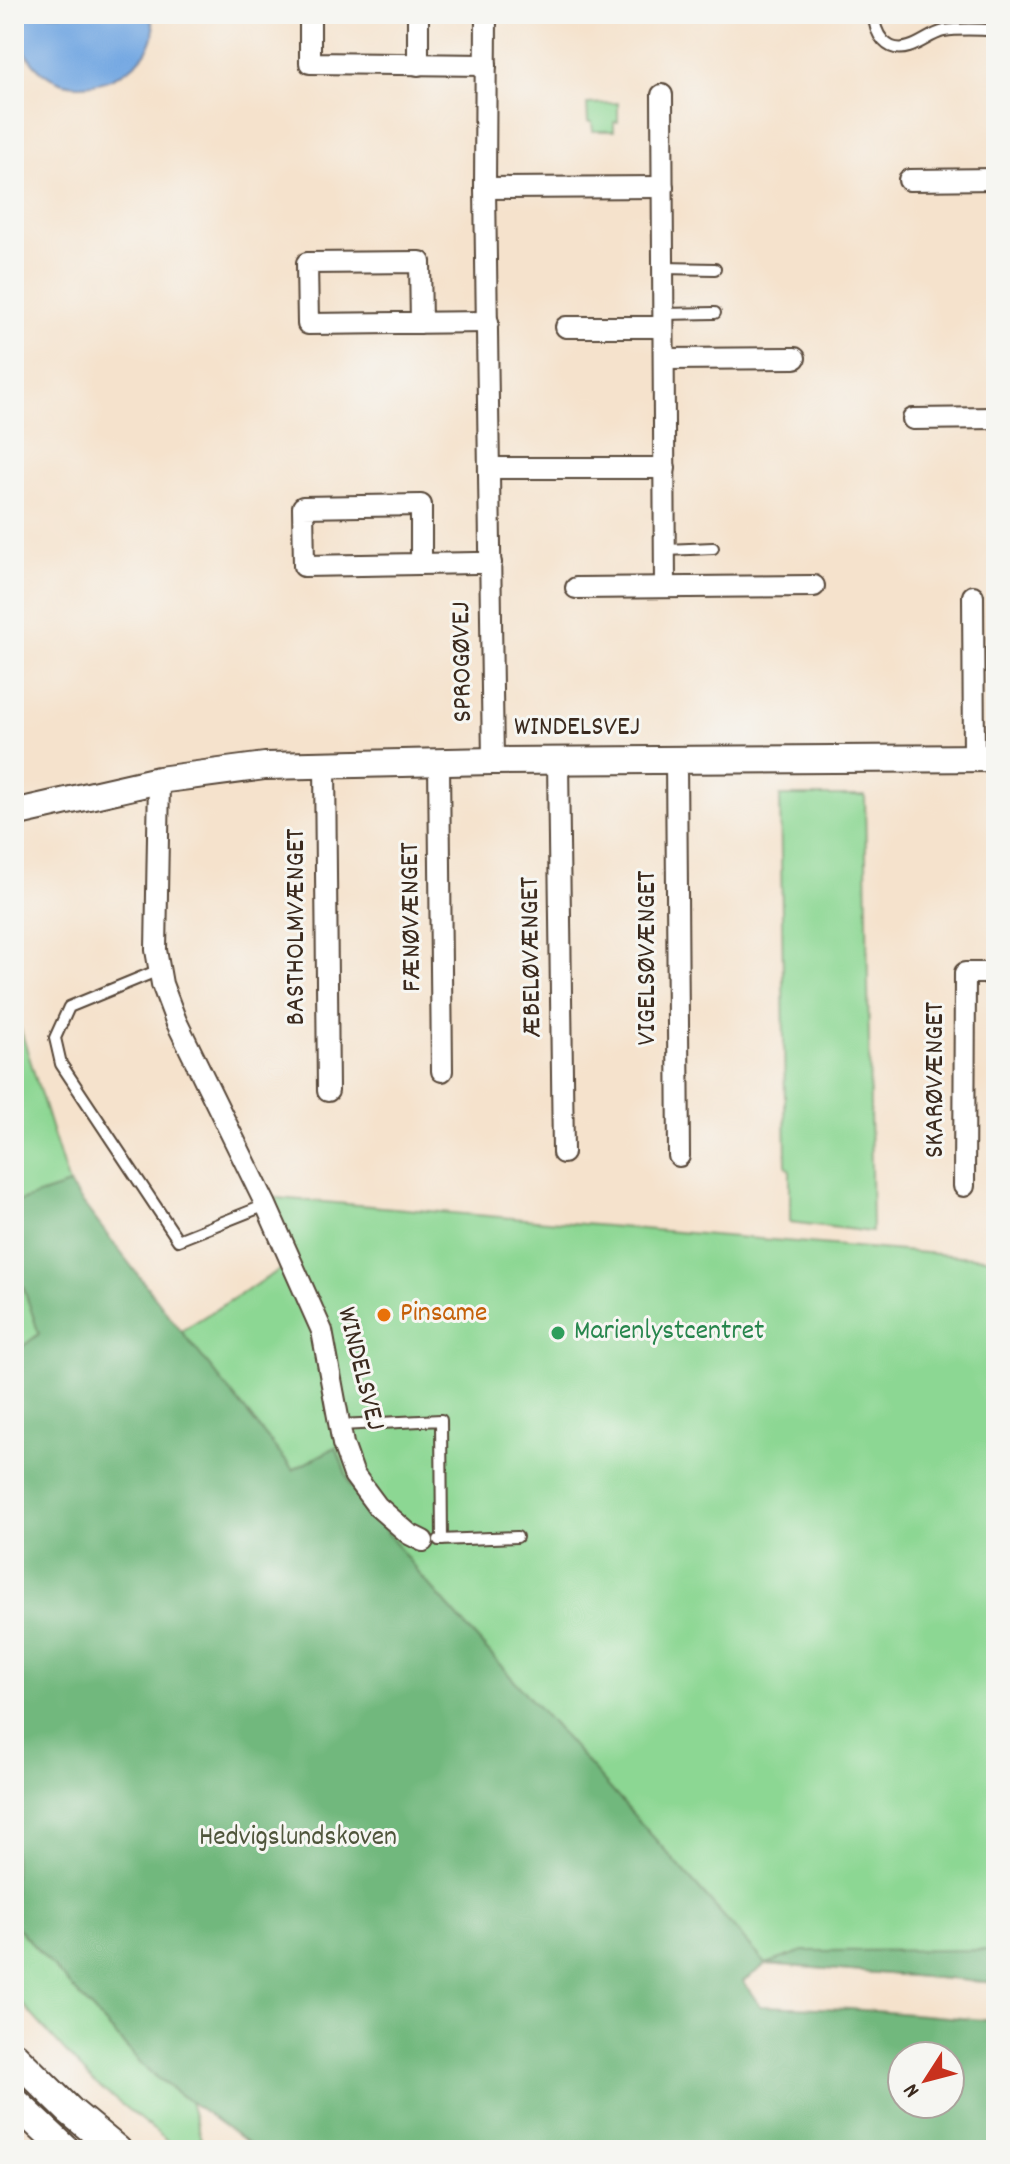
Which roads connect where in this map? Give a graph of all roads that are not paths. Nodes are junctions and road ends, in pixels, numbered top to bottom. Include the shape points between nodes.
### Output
1 (310, 14) edge
2 (418, 14) edge
3 (486, 14) edge
4 (874, 14) edge
5 (996, 30) edge
6 (418, 65) junction
7 (486, 65) junction
8 (662, 95) dead end
9 (996, 179) edge
10 (909, 180) dead end
11 (663, 187) junction
12 (485, 188) junction
13 (663, 268) junction
14 (715, 269) dead end
15 (715, 313) dead end
16 (663, 320) junction
17 (488, 322) junction
18 (421, 323) junction
19 (566, 327) dead end
20 (795, 358) dead end
21 (665, 359) junction
22 (996, 418) edge
23 (913, 419) dead end
24 (490, 468) junction
25 (665, 468) junction
26 (713, 548) dead end
27 (666, 550) junction
28 (491, 563) junction
29 (421, 564) junction
30 (814, 586) dead end
31 (665, 587) junction
32 (576, 588) dead end
33 (973, 596) dead end
34 (985, 758) edge
35 (676, 760) junction
36 (493, 761) junction
37 (558, 761) junction
38 (439, 762) junction
39 (325, 763) junction
40 (159, 780) junction
41 (14, 813) edge
42 (159, 970) junction
43 (996, 973) edge
44 (442, 1071) dead end
45 (328, 1091) dead end
46 (563, 1153) dead end
47 (679, 1156) dead end
48 (964, 1186) dead end
49 (266, 1205) junction
50 (340, 1425) junction
51 (517, 1537) dead end
52 (433, 1540) junction
53 (14, 2056) edge
54 (14, 2101) edge
55 (66, 2150) edge
56 (117, 2150) edge

1 - 6 street via 310,63
2 - 6 street
3 - 7 street, SPROGØVEJ
4 - 5 lane via 877,34 897,48 946,31
6 - 7 street
7 - 12 street, SPROGØVEJ
8 - 11 street
9 - 10 street
11 - 12 street
11 - 13 street
12 - 17 street, SPROGØVEJ
13 - 14 lane
13 - 16 street
15 - 16 lane
16 - 19 street
16 - 21 street
17 - 18 street
17 - 24 street, SPROGØVEJ
18 - 18 street via 308,324 307,263 420,262
20 - 21 street
21 - 25 street
22 - 23 street
24 - 25 street
24 - 28 street, SPROGØVEJ
25 - 27 street
26 - 27 lane
27 - 31 street
28 - 29 street, SPROGØVEJ
28 - 36 street, SPROGØVEJ
29 - 29 street, SPROGØVEJ via 304,566 303,507 421,505
30 - 31 street
31 - 32 street
33 - 34 street
34 - 35 street, WINDELSVEJ
35 - 37 street, WINDELSVEJ
35 - 47 street, VIGELSØVÆNGET
36 - 37 street, WINDELSVEJ
36 - 38 street, WINDELSVEJ
37 - 46 street, ÆBELØVÆNGET
38 - 39 street, WINDELSVEJ
38 - 44 street, FÆNØVÆNGET
39 - 40 street, WINDELSVEJ
39 - 45 street, BASTHOLMVÆNGET
40 - 41 street, WINDELSVEJ
40 - 42 street, WINDELSVEJ
42 - 49 street, WINDELSVEJ via 176,1021
42 - 49 lane via 69,1007 55,1038 61,1064 178,1240
43 - 48 street, SKARØVÆNGET via 965,973
49 - 50 street, WINDELSVEJ via 322,1331
50 - 52 street, WINDELSVEJ via 351,1465 377,1506 409,1534
50 - 52 lane via 441,1420
51 - 52 lane
53 - 56 main road
54 - 55 main road

